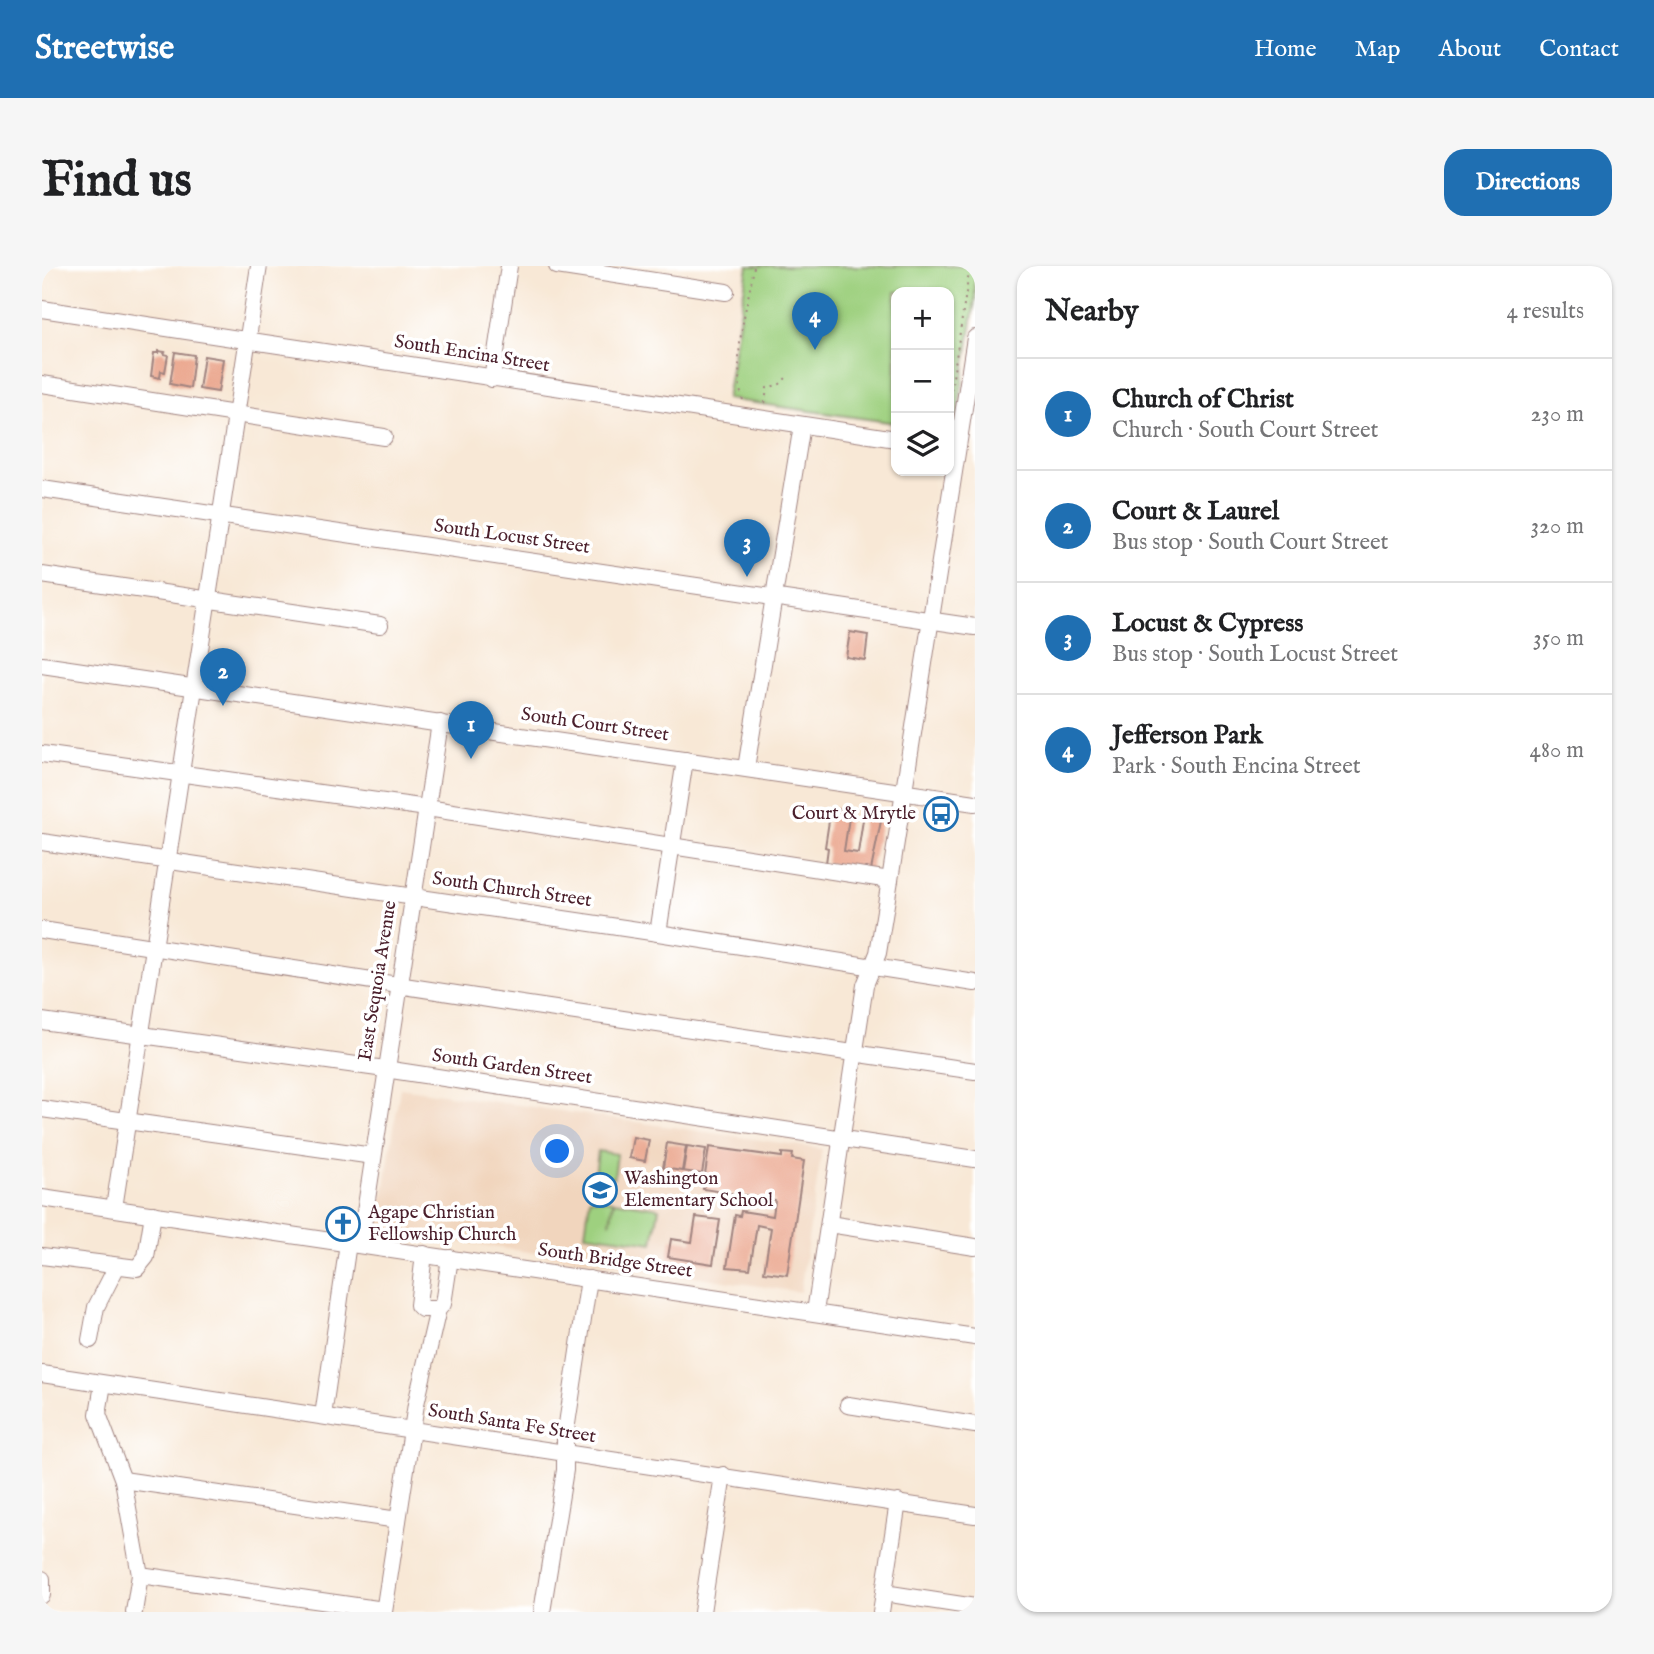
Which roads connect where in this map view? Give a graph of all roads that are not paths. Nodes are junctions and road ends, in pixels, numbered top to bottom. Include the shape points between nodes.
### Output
1 (259, 266) edge
2 (509, 266) edge
3 (557, 266) edge
4 (726, 292) dead end
5 (42, 309) edge
6 (975, 338) edge
7 (248, 340) junction
8 (492, 379) junction
9 (42, 384) edge
10 (237, 414) junction
11 (802, 425) junction
12 (384, 437) dead end
13 (891, 438) edge
14 (954, 442) edge
15 (954, 447) edge
16 (975, 450) edge
17 (949, 476) edge
18 (42, 489) edge
19 (220, 515) junction
20 (42, 575) edge
21 (774, 597) junction
22 (207, 599) junction
23 (931, 621) junction
24 (380, 625) dead end
25 (975, 627) edge
26 (42, 665) edge
27 (194, 686) junction
28 (440, 723) junction
29 (42, 754) edge
30 (685, 760) junction
31 (746, 768) junction
32 (181, 774) junction
33 (905, 792) junction
34 (975, 803) edge
35 (427, 808) junction
36 (42, 842) edge
37 (672, 846) junction
38 (167, 861) junction
39 (890, 880) junction
40 (413, 897) junction
41 (42, 930) edge
42 (659, 933) junction
43 (154, 949) junction
44 (872, 967) junction
45 (975, 984) edge
46 (399, 985) junction
47 (42, 1021) edge
48 (140, 1035) junction
49 (855, 1052) junction
50 (385, 1069) junction
51 (975, 1070) edge
52 (42, 1109) edge
53 (127, 1122) junction
54 (842, 1138) junction
55 (373, 1156) junction
56 (975, 1159) edge
57 (42, 1198) edge
58 (114, 1208) junction
59 (153, 1214) junction
60 (829, 1224) junction
61 (354, 1244) junction
62 (975, 1247) edge
63 (424, 1254) junction
64 (42, 1255) edge
65 (450, 1258) junction
66 (117, 1266) junction
67 (589, 1279) junction
68 (438, 1309) junction
69 (815, 1311) junction
70 (975, 1336) edge
71 (90, 1340) dead end
72 (42, 1374) edge
73 (103, 1384) junction
74 (848, 1405) dead end
75 (323, 1416) junction
76 (975, 1425) edge
77 (412, 1430) junction
78 (565, 1454) junction
79 (723, 1475) junction
80 (123, 1480) junction
81 (898, 1502) junction
82 (975, 1515) edge
83 (398, 1520) junction
84 (140, 1575) junction
85 (42, 1579) edge
86 (884, 1593) junction
87 (42, 1595) edge
88 (975, 1606) edge
89 (384, 1611) edge
90 (134, 1612) edge
91 (541, 1612) edge
92 (702, 1612) edge
93 (881, 1612) edge

1 - 7 street
2 - 8 street
3 - 4 street
5 - 7 street, South Encina Street
6 - 14 street
7 - 8 street, South Encina Street
7 - 10 street
8 - 11 street, South Encina Street
9 - 10 street
10 - 12 street
10 - 19 street
11 - 13 street, South Encina Street
11 - 21 street
15 - 16 street
17 - 23 street
18 - 19 street, South Locust Street
19 - 21 street, South Locust Street
19 - 22 street
20 - 22 street
21 - 23 street, South Locust Street
21 - 31 street
22 - 24 street
22 - 27 street
23 - 25 street, South Locust Street
23 - 33 street
26 - 27 street, South Court Street
27 - 28 street, South Court Street
27 - 32 street
28 - 30 street, South Court Street
28 - 35 street, East Sequoia Avenue
29 - 32 street
30 - 31 street, South Court Street
30 - 37 street
31 - 33 street, South Court Street
32 - 35 street
32 - 38 street
33 - 34 street, South Court Street
33 - 39 street
35 - 37 street
35 - 40 street, East Sequoia Avenue
36 - 38 street, South Church Street
37 - 39 street
37 - 42 street
38 - 40 street, South Church Street
38 - 43 street
39 - 44 street
40 - 42 street, South Church Street
40 - 46 street, East Sequoia Avenue
41 - 43 street
42 - 44 street, South Church Street
43 - 46 street
43 - 48 street
44 - 45 street, South Church Street
44 - 49 street
46 - 49 street
46 - 50 street, East Sequoia Avenue
47 - 48 street, South Garden Street
48 - 50 street, South Garden Street
48 - 53 street
49 - 51 street
49 - 54 street
50 - 54 street, South Garden Street
50 - 55 street, East Sequoia Avenue
52 - 53 street
53 - 55 street
53 - 58 street
54 - 56 street, South Garden Street
54 - 60 street
55 - 61 street, East Sequoia Avenue
57 - 58 street, South Bridge Street
58 - 59 street, South Bridge Street
59 - 61 street, South Bridge Street
59 - 66 street via 143,1263 138,1268
60 - 62 street
60 - 69 street
61 - 63 street, South Bridge Street
61 - 75 street, East Sequoia Avenue
63 - 65 street, South Bridge Street
63 - 68 street via 418,1305
64 - 66 street
65 - 67 street, South Bridge Street
65 - 68 street via 443,1304
66 - 71 street via 96,1307
67 - 69 street, South Bridge Street
67 - 78 street
68 - 77 street
69 - 70 street, South Bridge Street
72 - 73 street, South Santa Fe Street
73 - 75 street, South Santa Fe Street
73 - 80 street via 98,1414
74 - 76 street
75 - 77 street, South Santa Fe Street
77 - 78 street, South Santa Fe Street
77 - 83 street
78 - 79 street, South Santa Fe Street
78 - 91 street
79 - 81 street, South Santa Fe Street
79 - 92 street
80 - 83 street
80 - 84 street
81 - 82 street, South Santa Fe Street
81 - 86 street
83 - 89 street
84 - 89 street
84 - 90 street
85 - 87 street
86 - 88 street
86 - 93 street

